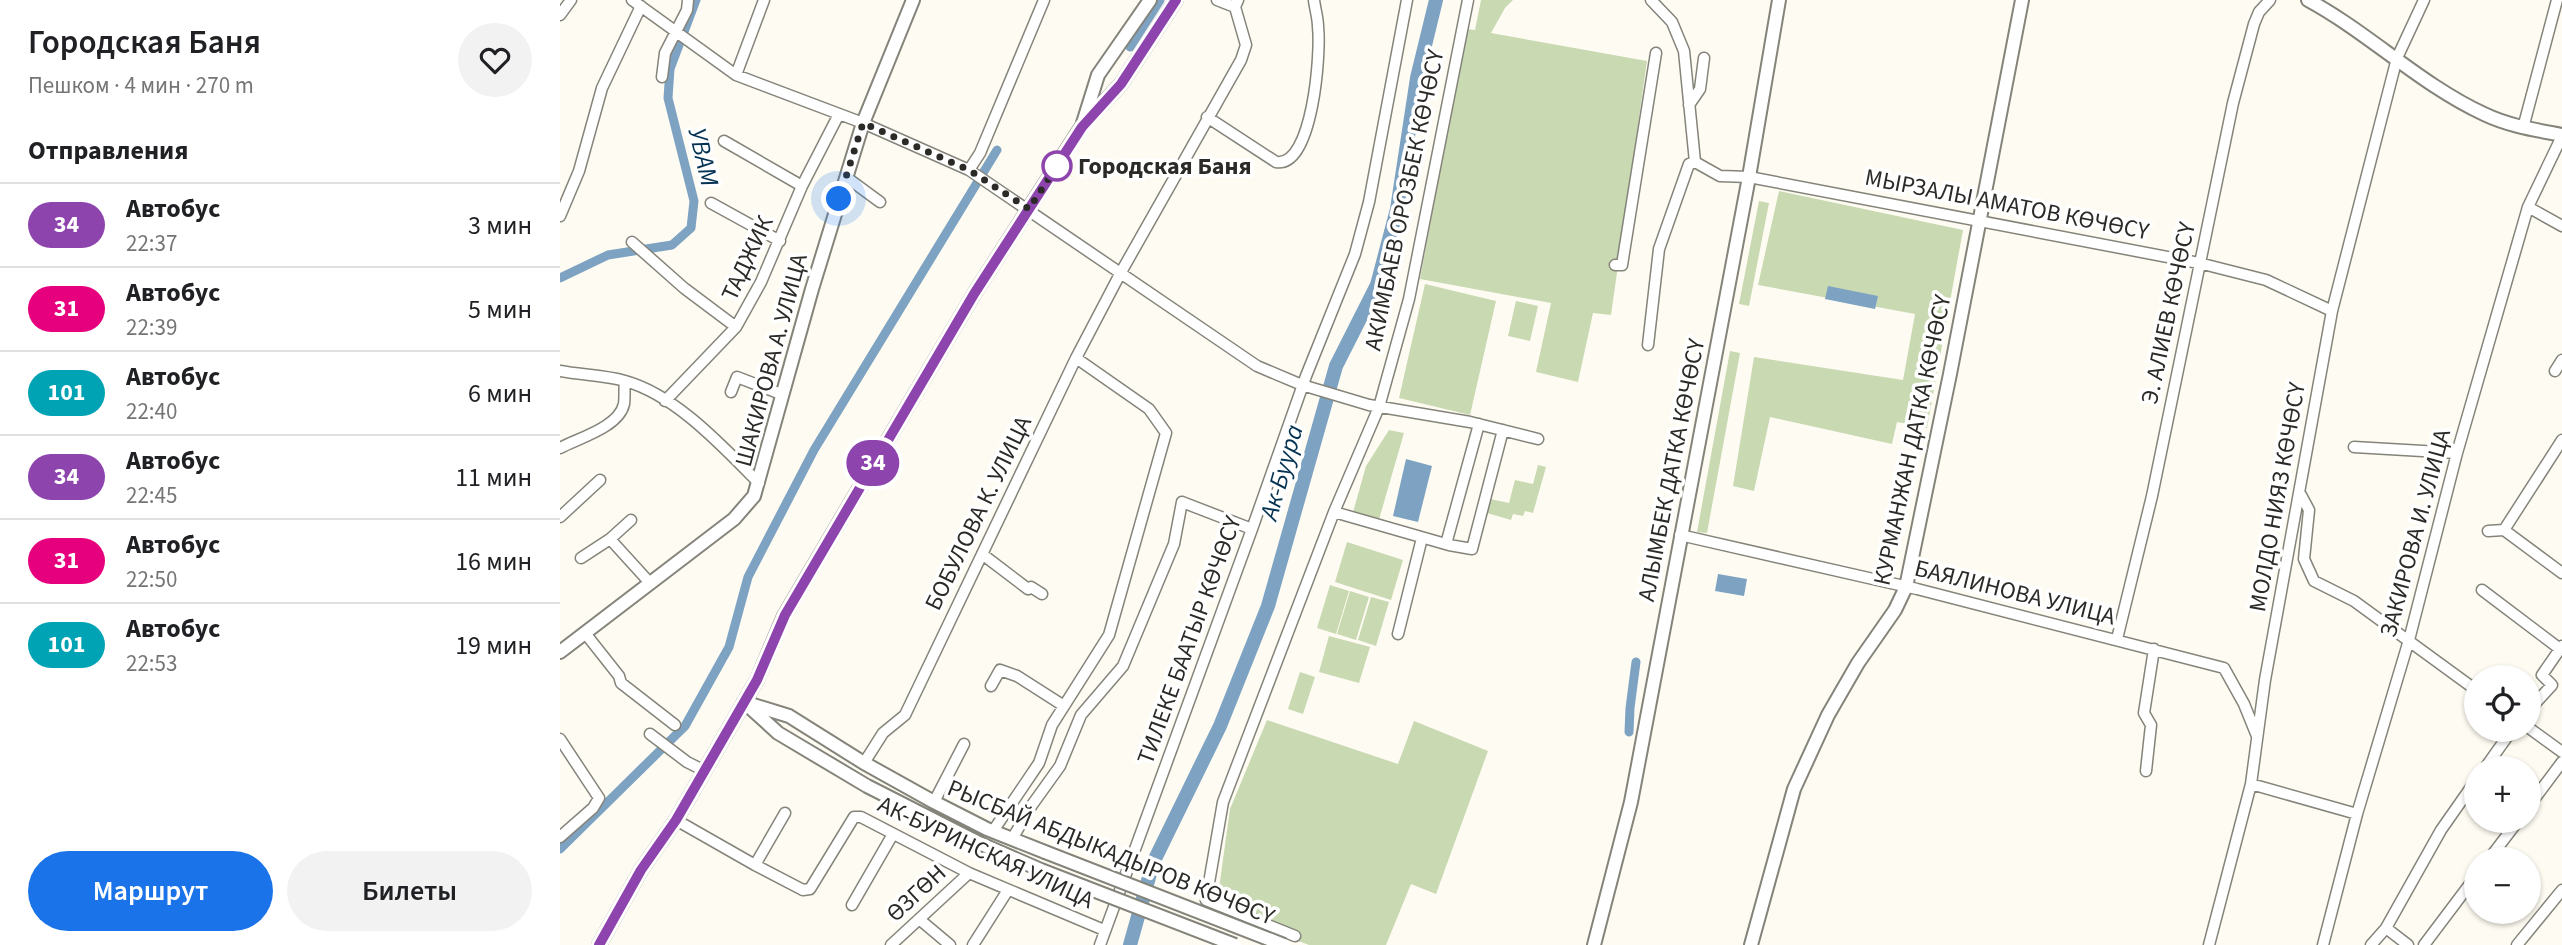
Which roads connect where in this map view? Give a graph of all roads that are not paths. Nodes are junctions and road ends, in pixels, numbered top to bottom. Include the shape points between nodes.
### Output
1 (571, 0) edge
2 (688, 0) edge
3 (764, 0) edge
4 (913, 0) edge
5 (1044, 0) edge
6 (1150, 0) edge
7 (1176, 0) edge
8 (1217, 0) edge
9 (1314, 0) edge
10 (1407, 0) edge
11 (1468, 0) edge
12 (1651, 0) edge
13 (1779, 0) edge
14 (2022, 0) edge
15 (2270, 0) edge
16 (2308, 0) edge
17 (2424, 0) edge
18 (2557, 0) edge
19 (636, 3) edge
20 (1237, 4) edge
21 (560, 15) edge
22 (677, 32) junction
23 (1656, 53) dead end
24 (1704, 58) dead end
25 (2398, 58) junction
26 (736, 75) junction
27 (662, 77) dead end
28 (1689, 105) junction
29 (839, 114) junction
30 (1208, 117) junction
31 (863, 123) junction
32 (1082, 127) junction
33 (2523, 128) junction
34 (2562, 136) edge
35 (724, 141) dead end
36 (1695, 162) junction
37 (972, 171) junction
38 (846, 177) junction
39 (1749, 177) junction
40 (802, 186) junction
41 (880, 202) dead end
42 (711, 203) dead end
43 (2528, 207) junction
44 (1029, 209) junction
45 (560, 216) edge
46 (1980, 220) junction
47 (2562, 226) edge
48 (780, 241) junction
49 (638, 248) dead end
50 (2199, 263) junction
51 (1615, 265) dead end
52 (1120, 274) junction
53 (2332, 311) junction
54 (736, 327) junction
55 (1648, 345) dead end
56 (1076, 358) junction
57 (2562, 360) edge
58 (560, 371) edge
59 (2555, 371) dead end
60 (625, 381) junction
61 (1303, 385) junction
62 (731, 392) dead end
63 (781, 394) junction
64 (665, 401) junction
65 (1379, 407) junction
66 (1479, 424) junction
67 (1503, 430) junction
68 (1538, 439) dead end
69 (2562, 440) edge
70 (2354, 447) dead end
71 (560, 448) edge
72 (2457, 453) junction
73 (600, 480) dead end
74 (759, 483) junction
75 (2300, 494) junction
76 (1334, 512) junction
77 (560, 517) edge
78 (631, 520) dead end
79 (1252, 529) junction
80 (2504, 530) junction
81 (2488, 531) dead end
82 (1680, 535) junction
83 (1422, 538) junction
84 (610, 539) junction
85 (1446, 544) junction
86 (982, 554) junction
87 (581, 558) dead end
88 (2562, 573) edge
89 (650, 583) junction
90 (1906, 587) junction
91 (2482, 590) dead end
92 (1042, 594) dead end
93 (585, 633) junction
94 (1398, 634) dead end
95 (2117, 639) junction
96 (2409, 640) junction
97 (2561, 648) edge
98 (2154, 649) junction
99 (560, 652) edge
100 (2464, 681) edge
101 (991, 686) dead end
102 (2541, 697) edge
103 (744, 702) junction
104 (1064, 706) junction
105 (675, 725) dead end
106 (650, 734) dead end
107 (2257, 736) junction
108 (2541, 737) edge
109 (560, 739) edge
110 (964, 744) dead end
111 (2562, 752) edge
112 (2562, 762) edge
113 (864, 763) junction
114 (703, 770) junction
115 (2146, 771) dead end
116 (2251, 784) junction
117 (2541, 790) edge
118 (2464, 797) edge
119 (934, 802) junction
120 (785, 813) dead end
121 (2357, 814) junction
122 (676, 820) junction
123 (993, 831) junction
124 (2509, 833) edge
125 (893, 834) junction
126 (560, 837) edge
127 (1012, 839) junction
128 (2498, 847) edge
129 (755, 864) junction
130 (969, 873) junction
131 (1008, 890) junction
132 (2562, 890) edge
133 (2464, 892) edge
134 (852, 905) dead end
135 (919, 919) junction
136 (2386, 928) junction
137 (1104, 930) junction
138 (1295, 936) dead end
139 (599, 945) edge
140 (891, 945) edge
141 (950, 945) edge
142 (973, 945) edge
143 (1100, 945) edge
144 (1235, 945) edge
145 (1284, 945) edge
146 (1594, 945) edge
147 (1751, 945) edge
148 (2209, 945) edge
149 (2323, 945) edge
150 (2371, 945) edge
151 (2408, 945) edge
152 (2424, 945) edge
153 (2517, 945) edge

1 - 21 street
2 - 22 street
3 - 26 street
4 - 31 main road, ШАКИРОВА А. УЛИЦА
5 - 37 street
6 - 32 main road via 1098,75
7 - 32 main road via 1121,84
8 - 20 street
9 - 30 street via 1319,29 1311,116 1293,157 1276,162
10 - 61 street, ТИЛЕКЕ БААТЫР КӨЧӨСҮ via 1355,254
11 - 65 street, АКИМБАЕВ ОРОЗБЕК КӨЧӨСҮ via 1409,299
12 - 28 street via 1672,22 1684,51
13 - 39 main road, АЛЫМБЕК ДАТКА КӨЧӨСҮ
14 - 46 main road, КУРМАНЖАН ДАТКА КӨЧӨСҮ
15 - 50 street, Э. АЛИЕВ КӨЧӨСҮ via 2254,24
16 - 25 main road
17 - 25 street, МОЛДО НИЯЗ КӨЧӨСҮ
18 - 33 street
19 - 22 street
19 - 45 street
20 - 30 street, БОБУЛОВА К. УЛИЦА via 1245,49
22 - 26 street
22 - 27 street via 665,53
23 - 51 street via 1622,265
24 - 28 street via 1700,89
25 - 33 main road via 2459,102
25 - 53 street, МОЛДО НИЯЗ КӨЧӨСҮ
26 - 29 street
28 - 36 street
29 - 31 street
29 - 40 street, ТАДЖИК
30 - 52 street, БОБУЛОВА К. УЛИЦА
31 - 37 street
31 - 38 main road, ШАКИРОВА А. УЛИЦА
32 - 44 main road
33 - 34 main road
34 - 43 street, ЗАКИРОВА И. УЛИЦА
35 - 40 street
36 - 39 street via 1720,176
36 - 55 street via 1689,164 1659,249
37 - 44 street
38 - 41 street
38 - 63 main road, ШАКИРОВА А. УЛИЦА
39 - 46 street, МЫРЗАЛЫ АМАТОВ КӨЧӨСҮ
39 - 82 main road, АЛЫМБЕК ДАТКА КӨЧӨСҮ
40 - 48 street, ТАДЖИК
42 - 48 street
43 - 47 street
43 - 72 street, ЗАКИРОВА И. УЛИЦА
44 - 52 street
44 - 103 main road via 920,383 785,615
46 - 50 street, МЫРЗАЛЫ АМАТОВ КӨЧӨСҮ
46 - 90 main road, КУРМАНЖАН ДАТКА КӨЧӨСҮ
48 - 54 street, ТАДЖИК
49 - 54 street
50 - 53 street, МЫРЗАЛЫ АМАТОВ КӨЧӨСҮ via 2266,280
50 - 95 street, Э. АЛИЕВ КӨЧӨСҮ
52 - 56 street, БОБУЛОВА К. УЛИЦА
52 - 61 street via 1257,366
53 - 75 street, МОЛДО НИЯЗ КӨЧӨСҮ
54 - 64 street, ТАДЖИК
56 - 86 street, БОБУЛОВА К. УЛИЦА
56 - 104 street via 1149,409 1166,433 1109,635
57 - 59 street
58 - 60 street
60 - 64 street
60 - 71 street via 619,414 609,424
61 - 65 street
61 - 79 street, ТИЛЕКЕ БААТЫР КӨЧӨСҮ
62 - 63 street via 737,377
63 - 74 main road, ШАКИРОВА А. УЛИЦА
64 - 74 street via 711,435
65 - 66 street
65 - 76 street, АКИМБАЕВ ОРОЗБЕК КӨЧӨСҮ
66 - 67 street
66 - 85 street
67 - 68 street
67 - 85 street via 1472,549
69 - 80 street
70 - 72 street
72 - 96 street, ЗАКИРОВА И. УЛИЦА
73 - 77 street
74 - 89 main road, ШАКИРОВА А. УЛИЦА via 740,513
75 - 96 street via 2309,510 2304,559 2314,581 2354,601
75 - 107 street, МОЛДО НИЯЗ КӨЧӨСҮ
76 - 83 street
76 - 138 street, АКИМБАЕВ ОРОЗБЕК КӨЧӨСҮ via 1223,802 1206,900
78 - 84 street
79 - 127 street via 1182,502 1174,544 1123,666 1081,715 1060,766
79 - 137 street, ТИЛЕКЕ БААТЫР КӨЧӨСҮ
80 - 81 street
80 - 88 street
82 - 90 street, БАЯЛИНОВА УЛИЦА
82 - 146 main road, АЛЫМБЕК ДАТКА КӨЧӨСҮ via 1631,802
83 - 85 street
83 - 94 street
84 - 87 street
84 - 89 street
86 - 92 street via 1028,589
86 - 113 street, БОБУЛОВА К. УЛИЦА via 905,715 883,733
89 - 93 main road, ШАКИРОВА А. УЛИЦА
90 - 95 street, БАЯЛИНОВА УЛИЦА
90 - 147 main road, КУРМАНЖАН ДАТКА КӨЧӨСҮ via 1828,715 1794,789
91 - 97 street
93 - 99 main road, ШАКИРОВА А. УЛИЦА
93 - 105 street via 621,683
95 - 98 street, БАЯЛИНОВА УЛИЦА
96 - 100 street
96 - 121 street, ЗАКИРОВА И. УЛИЦА
97 - 102 street via 2542,675 2552,685
98 - 107 street, БАЯЛИНОВА УЛИЦА via 2224,667
98 - 115 street via 2144,713 2151,725
101 - 104 street via 1000,670
103 - 113 main road, РЫСБАЙ АБДЫКАДЫРОВ КӨЧӨСҮ via 789,716
103 - 114 main road
103 - 144 main road, РЫСБАЙ АБДЫКАДЫРОВ КӨЧӨСҮ, bridge via 778,733 867,786 979,843
104 - 123 street via 1039,763
106 - 114 street
107 - 116 street, МОЛДО НИЯЗ КӨЧӨСҮ
108 - 111 street
109 - 126 street via 599,799
110 - 119 street
112 - 117 street
113 - 119 main road, РЫСБАЙ АБДЫКАДЫРОВ КӨЧӨСҮ
114 - 122 main road
116 - 121 street
116 - 148 street, МОЛДО НИЯЗ КӨЧӨСҮ
118 - 136 street
119 - 123 main road, РЫСБАЙ АБДЫКАДЫРОВ КӨЧӨСҮ
120 - 129 street
121 - 149 street, ЗАКИРОВА И. УЛИЦА
122 - 129 street
122 - 139 main road via 641,870
123 - 127 main road, РЫСБАЙ АБДЫКАДЫРОВ КӨЧӨСҮ
124 - 128 street
125 - 129 street, АК-БУРИНСКАЯ УЛИЦА via 854,817 810,889 803,890
125 - 130 street, АК-БУРИНСКАЯ УЛИЦА
125 - 134 street
127 - 145 main road, РЫСБАЙ АБДЫКАДЫРОВ КӨЧӨСҮ, bridge
130 - 131 street, АК-БУРИНСКАЯ УЛИЦА
130 - 135 street, ӨЗГӨН
131 - 137 street, АК-БУРИНСКАЯ УЛИЦА
131 - 142 street
132 - 153 street
133 - 152 street
135 - 140 street, ӨЗГӨН
135 - 141 street
136 - 150 street
136 - 151 street
137 - 143 street, АК-БУРИНСКАЯ УЛИЦА

